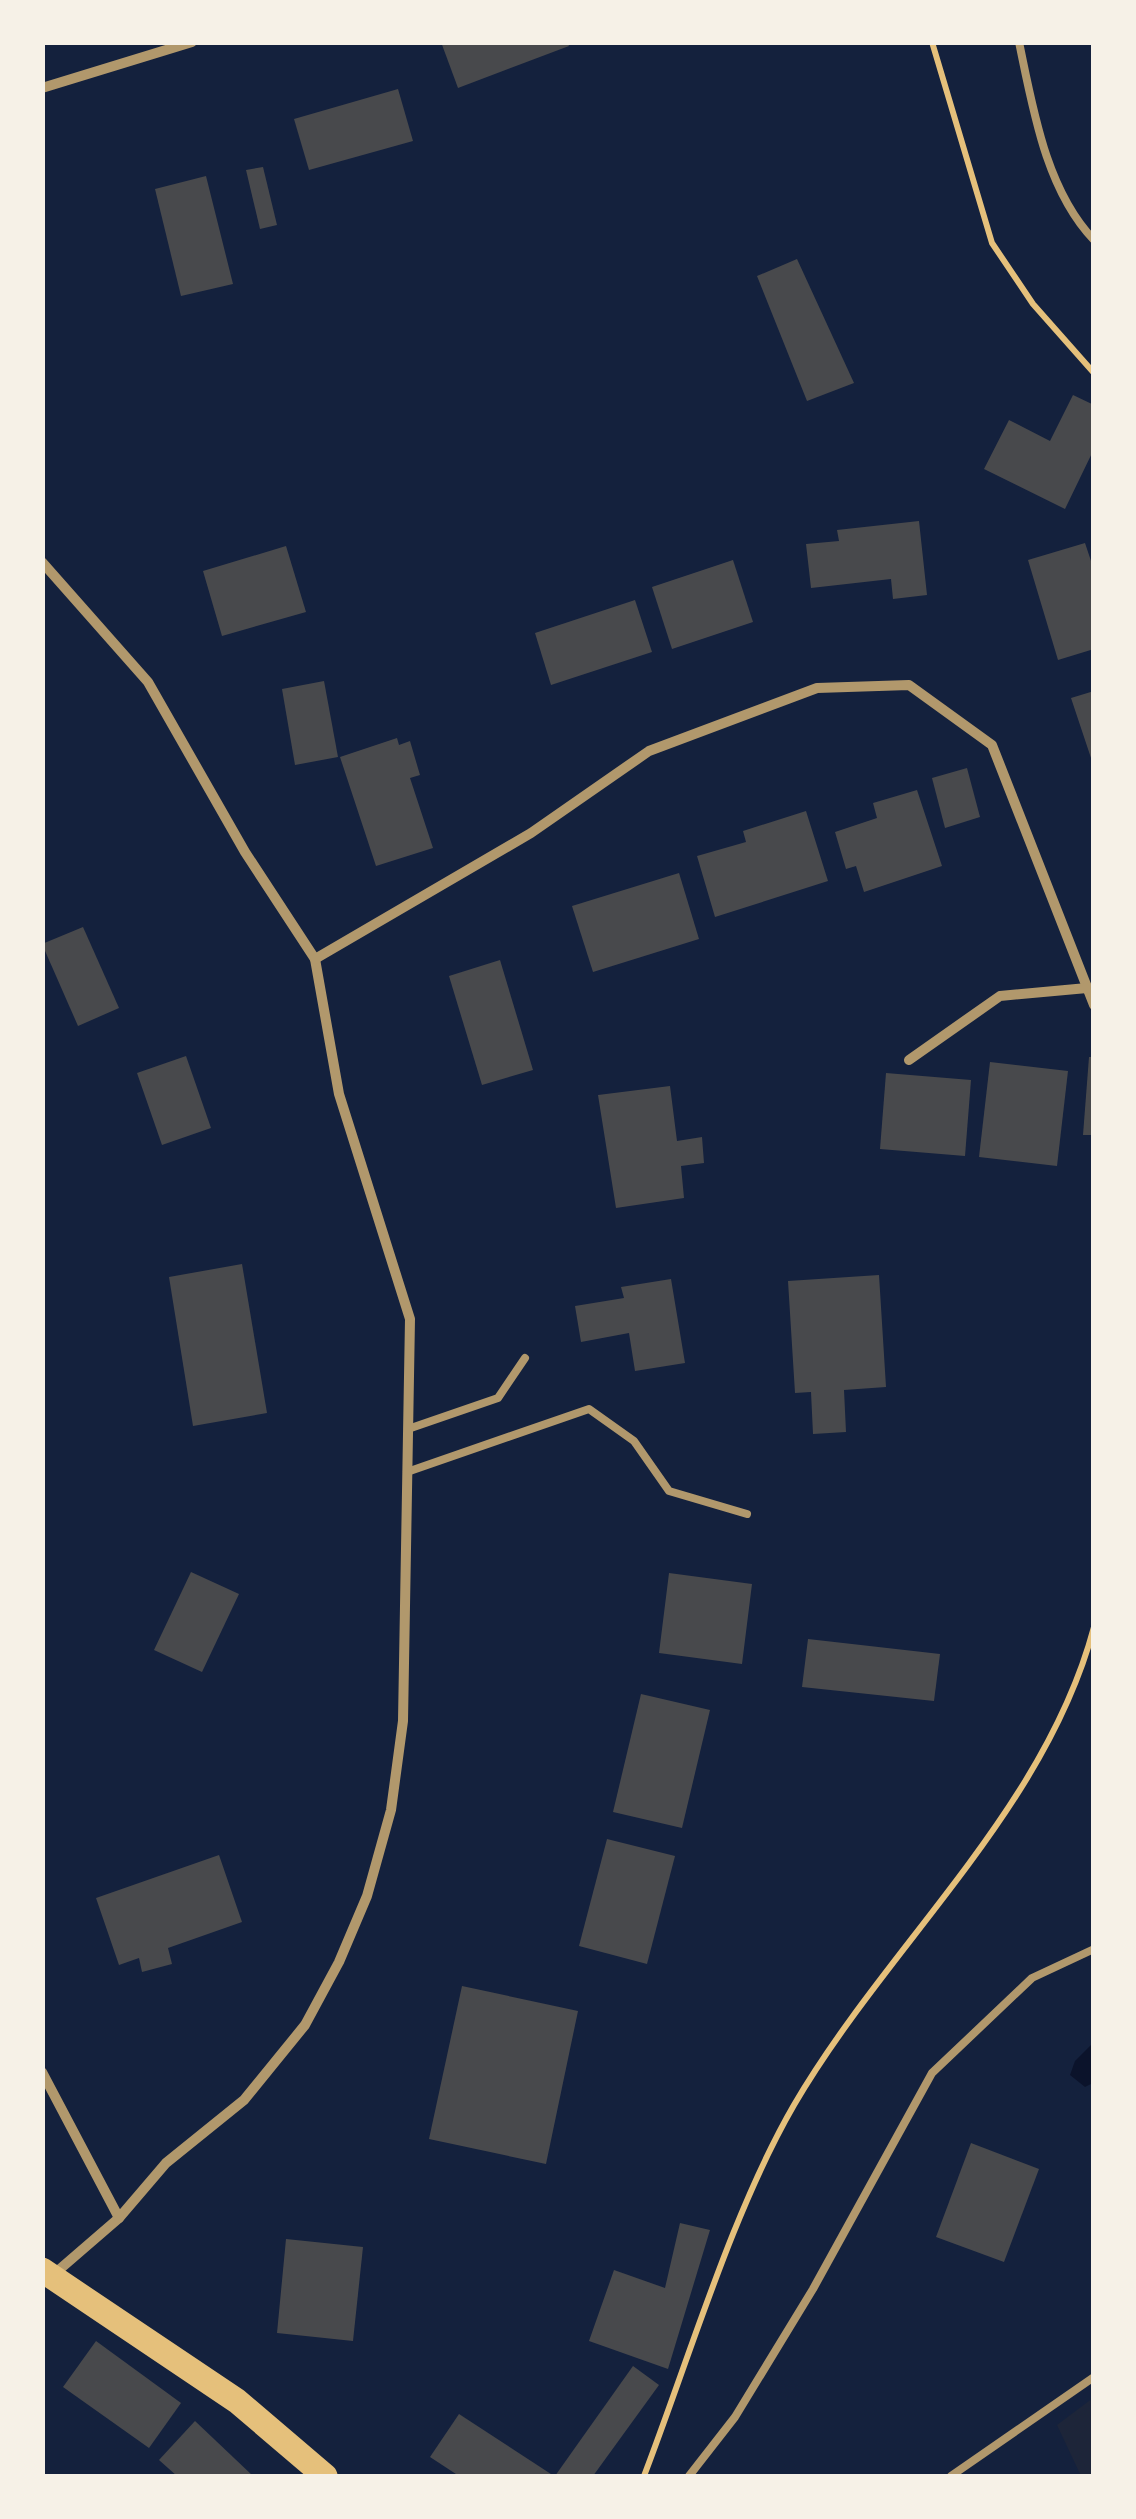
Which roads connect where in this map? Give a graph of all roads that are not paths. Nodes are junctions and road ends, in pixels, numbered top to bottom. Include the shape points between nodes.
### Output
1 (192, 42) edge
2 (1019, 42) edge
3 (42, 88) edge
4 (1094, 240) edge
5 (42, 562) edge
6 (315, 959) junction
7 (1087, 988) junction
8 (1094, 1005) edge
9 (909, 1060) dead end
10 (525, 1358) dead end
11 (408, 1429) junction
12 (407, 1472) junction
13 (746, 1514) dead end
14 (1094, 1949) edge
15 (42, 2072) edge
16 (119, 2218) junction
17 (48, 2272) edge
18 (1094, 2377) edge
19 (325, 2476) edge
20 (689, 2476) edge
21 (951, 2476) edge

1 - 3 street
2 - 4 lane via 1034,115 1070,216
5 - 6 street via 148,682 244,852
6 - 7 street via 531,833 648,751 817,688 909,685 992,745
6 - 11 street via 338,1094 410,1319
7 - 8 street
7 - 9 street via 1000,996
10 - 11 lane via 498,1398
11 - 12 street
12 - 13 lane via 590,1410 634,1442 668,1491
12 - 16 street via 403,1721 391,1810 366,1896 304,2025 244,2100 166,2163
14 - 20 lane via 1032,1978 932,2073 812,2290 735,2417
15 - 16 street
16 - 17 street
17 - 19 main road via 236,2401
18 - 21 lane

